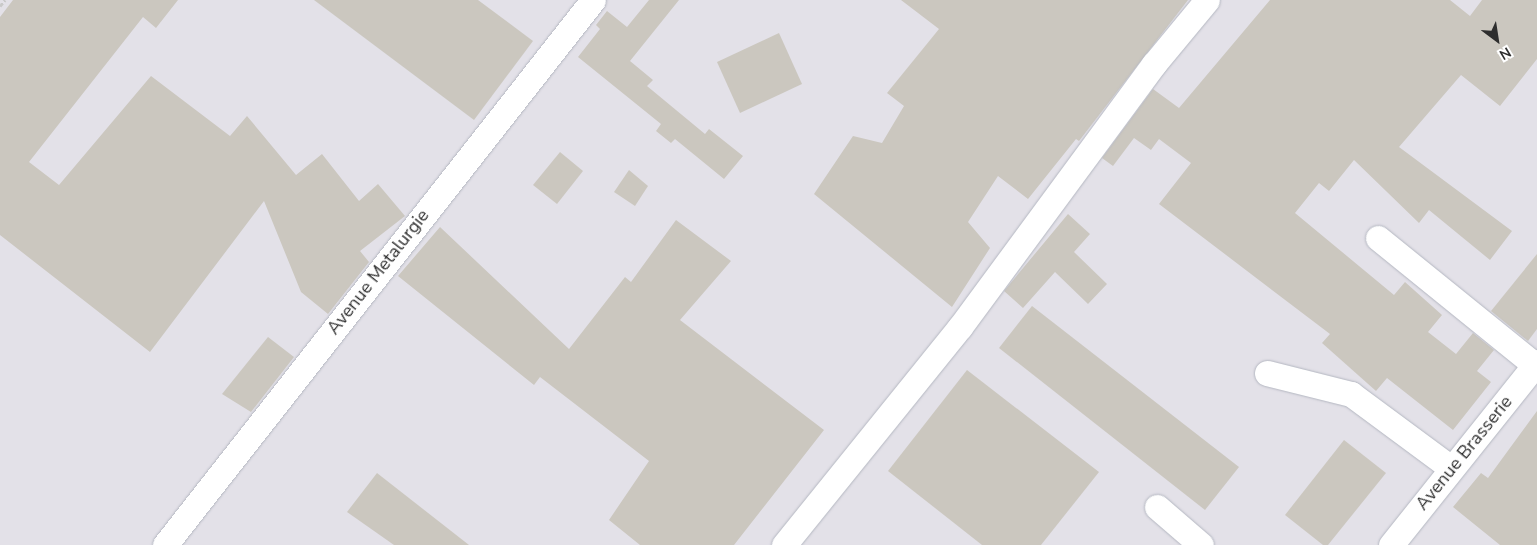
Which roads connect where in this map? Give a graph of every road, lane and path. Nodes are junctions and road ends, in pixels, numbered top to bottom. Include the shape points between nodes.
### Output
1 (5, 0) edge
2 (593, 0) edge
3 (1207, 0) edge
4 (0, 6) edge
5 (1378, 238) dead end
6 (1536, 363) edge
7 (1267, 373) dead end
8 (1451, 468) junction
9 (1156, 507) dead end
10 (165, 545) edge
11 (784, 545) edge
12 (1201, 545) edge
13 (1391, 545) edge

1 - 4 path
2 - 10 street, Avenue Metalurgie
3 - 11 street via 1154,64 960,327
5 - 6 street
6 - 8 street, Avenue Brasserie
7 - 8 street via 1351,394
8 - 13 street, Avenue Brasserie
9 - 12 street

